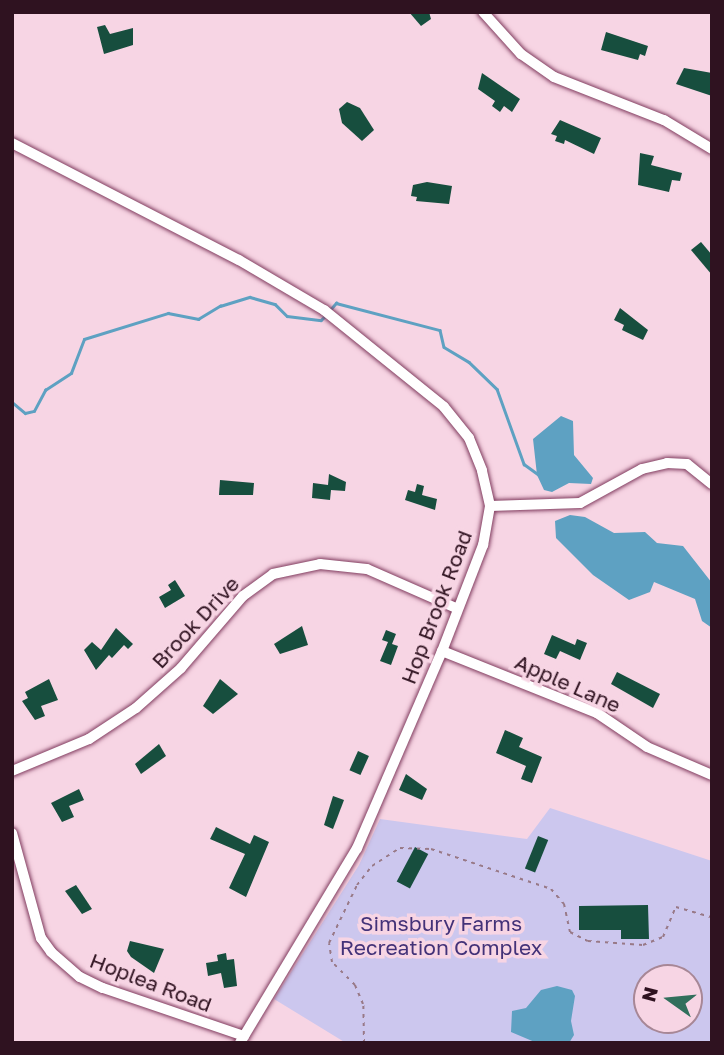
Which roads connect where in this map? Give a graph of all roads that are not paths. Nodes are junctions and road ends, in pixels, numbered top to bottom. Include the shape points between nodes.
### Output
1 (483, 12) edge
2 (12, 143) edge
3 (712, 149) edge
4 (712, 484) edge
5 (490, 506) junction
6 (458, 609) junction
7 (442, 651) junction
8 (12, 771) edge
9 (712, 775) edge
10 (12, 834) edge
11 (242, 1039) edge

1 - 3 street via 521,54 554,78 664,120
2 - 5 street, Hop Brook Road via 250,265 327,312 444,407 469,438
4 - 5 street via 687,464 667,463 642,469 580,502
5 - 6 street, Hop Brook Road via 484,545
6 - 7 street, Hop Brook Road
6 - 8 street, Brook Drive via 367,569 320,564 273,574 243,596 181,668 136,708 89,738
7 - 9 street, Apple Lane via 597,713 647,747
7 - 11 street, Hop Brook Road via 357,848
10 - 11 street, Hoplea Road via 41,938 60,960 103,988

